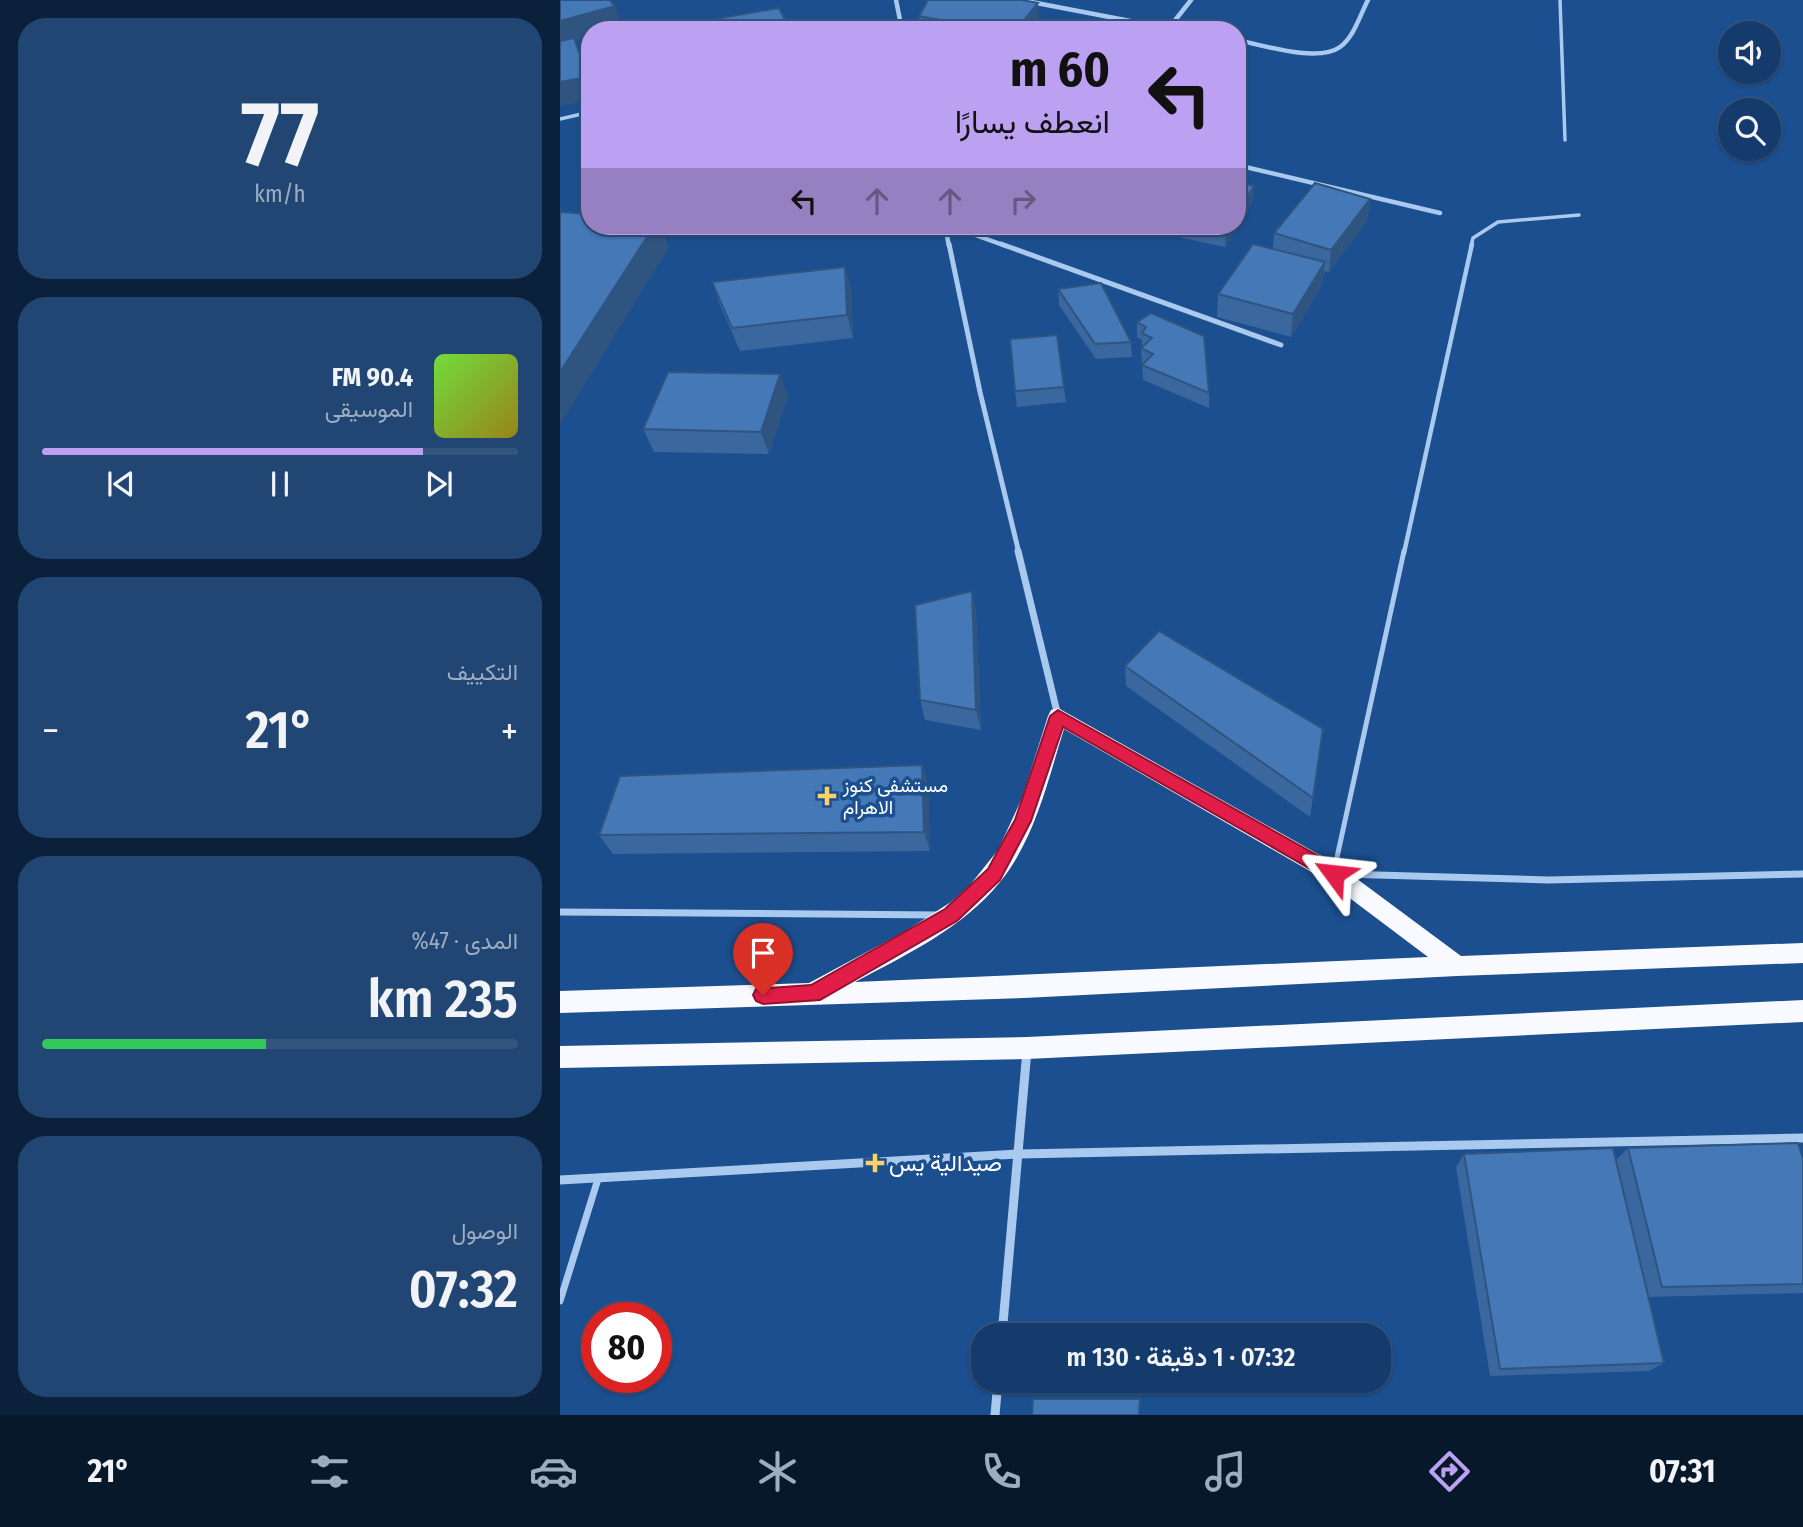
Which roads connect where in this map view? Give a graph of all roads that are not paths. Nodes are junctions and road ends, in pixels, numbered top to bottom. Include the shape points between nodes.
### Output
1 (896, 0) edge
2 (1021, 0) edge
3 (1192, 0) edge
4 (1368, 0) edge
5 (1560, 0) edge
6 (900, 21) edge
7 (1132, 21) edge
8 (1175, 21) edge
9 (1246, 42) edge
10 (581, 114) edge
11 (560, 119) edge
12 (1565, 140) dead end
13 (1246, 168) edge
14 (1440, 213) dead end
15 (1579, 215) dead end
16 (949, 235) edge
17 (972, 235) edge
18 (1281, 345) dead end
19 (1058, 716) junction
20 (1334, 874) junction
21 (1803, 874) edge
22 (560, 912) edge
23 (951, 915) junction
24 (1803, 953) edge
25 (1457, 966) junction
26 (813, 993) junction
27 (560, 1002) edge
28 (1803, 1011) edge
29 (1027, 1048) junction
30 (560, 1056) edge
31 (1803, 1138) edge
32 (1020, 1154) junction
33 (598, 1179) junction
34 (560, 1181) edge
35 (560, 1301) edge
36 (1004, 1323) edge
37 (997, 1393) edge
38 (995, 1415) edge

1 - 6 street
2 - 7 street
3 - 8 street
4 - 9 street via 1342,46 1332,52 1311,53
5 - 12 lane
10 - 11 lane
13 - 14 street
15 - 20 lane via 1498,222 1473,238
16 - 19 street via 980,392
17 - 18 street
19 - 20 highway
19 - 23 highway via 1012,842 994,874
20 - 21 street via 1549,880
20 - 25 highway
22 - 23 street
23 - 26 highway
24 - 25 highway
25 - 26 highway via 1024,988
26 - 27 highway
28 - 29 highway
29 - 30 highway
29 - 32 street
31 - 32 street
32 - 33 street
32 - 36 street
33 - 34 street
33 - 35 lane
37 - 38 street

